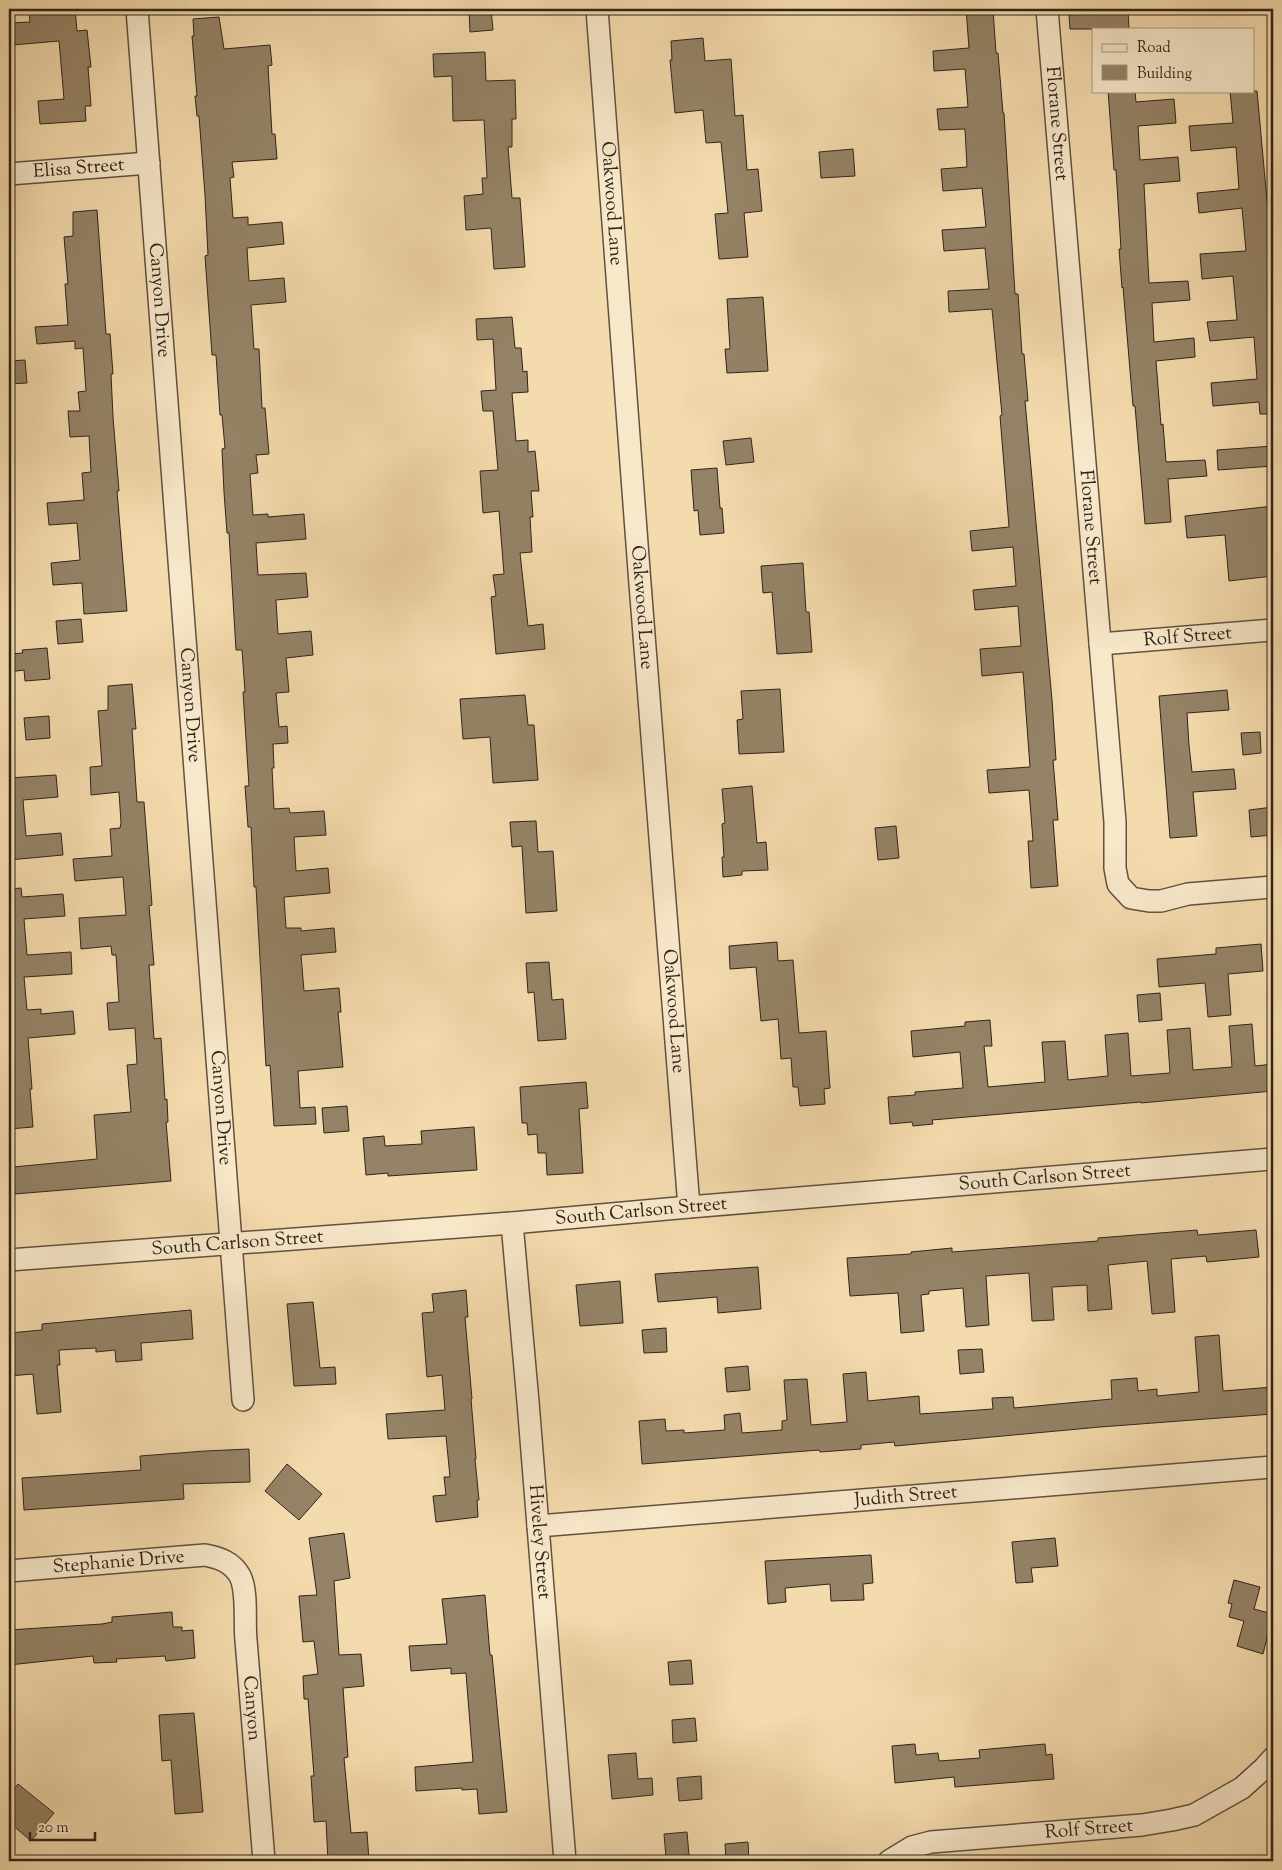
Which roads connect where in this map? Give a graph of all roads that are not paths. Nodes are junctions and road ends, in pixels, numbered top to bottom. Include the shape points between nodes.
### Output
1 (137, 9) edge
2 (597, 9) edge
3 (1047, 9) edge
4 (149, 163) junction
5 (9, 174) edge
6 (1273, 630) edge
7 (1100, 644) junction
8 (1273, 887) edge
9 (1273, 1159) edge
10 (688, 1207) junction
11 (512, 1223) junction
12 (231, 1243) junction
13 (9, 1260) edge
14 (243, 1400) dead end
15 (1273, 1467) edge
16 (538, 1526) junction
17 (227, 1562) joint
18 (9, 1571) edge
19 (1273, 1758) edge
20 (264, 1861) edge
21 (565, 1861) edge
22 (889, 1861) edge

1 - 4 street, Canyon Drive
2 - 10 street, Oakwood Lane
3 - 7 street, Florane Street
4 - 5 street, Elisa Street
4 - 12 street, Canyon Drive
6 - 7 street, Rolf Street
7 - 8 street, Florane Street via 1118,884 1131,898 1149,901 1188,894
9 - 10 street, South Carlson Street
10 - 11 street, South Carlson Street
11 - 12 street, South Carlson Street
11 - 16 street, Hiveley Street
12 - 13 street, South Carlson Street
12 - 14 street, Canyon Drive
15 - 16 street, Judith Street
16 - 21 street, Hiveley Street
17 - 18 street, Stephanie Drive via 205,1555
17 - 20 street, Canyon via 240,1577 244,1589
19 - 22 street, Rolf Street via 1242,1788 1194,1815 1142,1825 931,1842 912,1847

